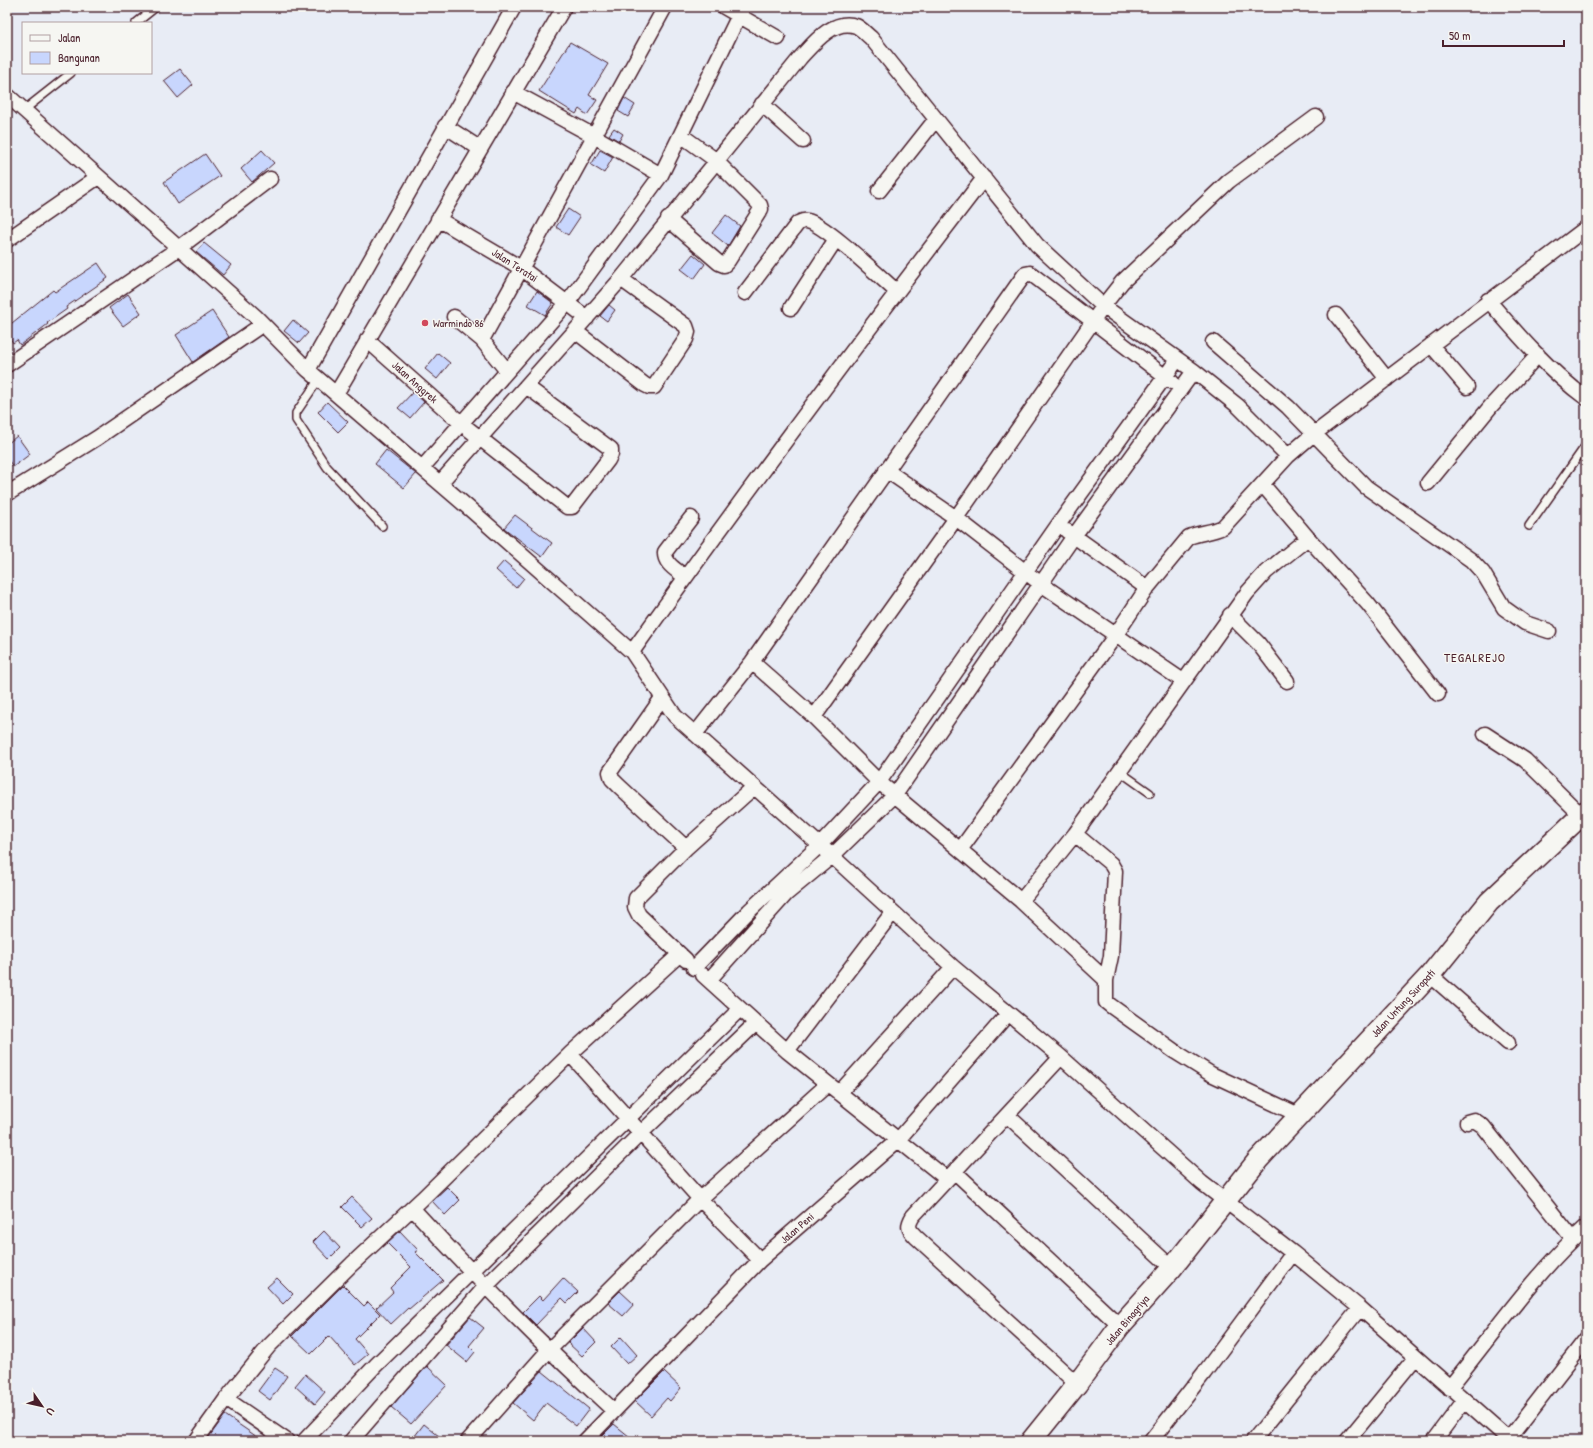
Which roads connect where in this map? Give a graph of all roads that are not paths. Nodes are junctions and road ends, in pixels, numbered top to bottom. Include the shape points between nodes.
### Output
1 (156, 7) edge
2 (514, 7) edge
3 (564, 7) edge
4 (665, 7) edge
5 (724, 7) edge
6 (741, 12) edge
7 (137, 22) edge
8 (778, 38) dead end
9 (70, 74) edge
10 (512, 92) junction
11 (7, 95) edge
12 (762, 104) junction
13 (24, 110) junction
14 (1316, 117) dead end
15 (936, 119) junction
16 (445, 126) junction
17 (681, 135) junction
18 (594, 136) junction
19 (802, 141) dead end
20 (479, 148) junction
21 (712, 158) junction
22 (661, 175) junction
23 (98, 176) junction
24 (984, 178) junction
25 (270, 179) dead end
26 (879, 191) dead end
27 (438, 219) junction
28 (668, 219) junction
29 (1586, 228) edge
30 (836, 239) junction
31 (7, 240) edge
32 (179, 248) junction
33 (521, 268) junction
34 (621, 279) junction
35 (896, 291) junction
36 (745, 293) dead end
37 (1488, 300) junction
38 (1105, 304) junction
39 (791, 308) dead end
40 (577, 310) junction
41 (1336, 315) dead end
42 (454, 317) dead end
43 (1092, 321) junction
44 (262, 324) junction
45 (575, 330) junction
46 (367, 340) junction
47 (482, 340) junction
48 (1213, 342) dead end
49 (1431, 345) junction
50 (1538, 355) junction
51 (1177, 360) junction
52 (7, 364) edge
53 (308, 370) junction
54 (507, 370) junction
55 (1194, 371) junction
56 (1164, 377) junction
57 (1387, 379) junction
58 (319, 380) junction
59 (526, 386) junction
60 (1467, 387) dead end
61 (1180, 388) junction
62 (336, 394) junction
63 (1586, 398) edge
64 (461, 424) junction
65 (1313, 435) junction
66 (479, 438) junction
67 (1586, 445) edge
68 (1291, 454) junction
69 (422, 468) junction
70 (886, 470) junction
71 (440, 483) junction
72 (1428, 483) dead end
73 (1263, 485) junction
74 (7, 494) edge
75 (691, 518) dead end
76 (956, 518) junction
77 (1058, 525) junction
78 (382, 526) dead end
79 (1529, 526) dead end
80 (1074, 536) junction
81 (1308, 538) junction
82 (1026, 572) junction
83 (685, 577) junction
84 (1041, 584) junction
85 (1146, 588) junction
86 (1230, 615) junction
87 (1550, 631) dead end
88 (1116, 636) junction
89 (632, 652) junction
90 (752, 662) junction
91 (1183, 681) junction
92 (1287, 681) dead end
93 (1438, 694) dead end
94 (662, 698) junction
95 (814, 717) junction
96 (695, 734) junction
97 (1485, 734) dead end
98 (1119, 771) junction
99 (879, 782) junction
100 (754, 786) junction
101 (1150, 793) dead end
102 (895, 795) junction
103 (1584, 813) edge
104 (1075, 834) junction
105 (820, 845) junction
106 (686, 848) junction
107 (960, 850) junction
108 (832, 856) junction
109 (781, 890) junction
110 (1021, 901) junction
111 (893, 912) junction
112 (680, 954) junction
113 (953, 967) junction
114 (694, 968) junction
115 (1430, 975) junction
116 (709, 980) junction
117 (1106, 980) junction
118 (740, 1009) junction
119 (1008, 1014) junction
120 (756, 1023) junction
121 (1508, 1043) dead end
122 (787, 1050) junction
123 (570, 1054) junction
124 (1061, 1057) junction
125 (833, 1089) junction
126 (1007, 1115) junction
127 (1299, 1115) junction
128 (628, 1118) junction
129 (1467, 1122) dead end
130 (641, 1133) junction
131 (898, 1140) junction
132 (951, 1176) junction
133 (700, 1199) junction
134 (1225, 1201) junction
135 (413, 1209) junction
136 (1586, 1227) edge
137 (1573, 1239) junction
138 (1293, 1253) junction
139 (760, 1260) junction
140 (1172, 1268) junction
141 (471, 1273) junction
142 (485, 1287) junction
143 (1360, 1308) junction
144 (1120, 1326) junction
145 (1586, 1339) edge
146 (548, 1351) junction
147 (1415, 1358) junction
148 (1077, 1384) junction
149 (1449, 1388) junction
150 (226, 1399) junction
151 (1464, 1401) junction
152 (613, 1410) junction
153 (1035, 1440) edge
154 (1510, 1440) edge
155 (196, 1441) edge
156 (287, 1441) edge
157 (304, 1441) edge
158 (351, 1441) edge
159 (468, 1441) edge
160 (585, 1441) edge
161 (1151, 1441) edge
162 (1253, 1441) edge
163 (1348, 1441) edge
164 (1434, 1441) edge

1 - 7 lane
2 - 16 street
3 - 10 street
4 - 18 street
5 - 6 street
6 - 8 street
6 - 17 street
9 - 13 lane
10 - 18 street
10 - 20 street
11 - 13 street
12 - 15 street via 817,39 831,29 845,24 857,26 870,38
12 - 19 street
12 - 21 street
13 - 23 street
14 - 38 street via 1229,181 1122,282
15 - 24 street
15 - 26 street
16 - 20 street
16 - 53 street
17 - 21 street
17 - 22 street
18 - 22 street
18 - 33 street
20 - 27 street
21 - 28 street
21 - 28 street via 760,204 761,209 728,261 724,265 718,263
22 - 40 street
23 - 31 street
23 - 32 street
24 - 35 street
24 - 38 street via 1037,245
25 - 32 street
27 - 33 street, Jalan Teratai
27 - 46 street
28 - 34 street
29 - 37 street
30 - 35 street
30 - 36 street via 808,221 798,223
30 - 39 street
32 - 44 street
32 - 52 street
33 - 40 street, Jalan Teratai
33 - 47 street
34 - 40 street
34 - 45 street via 686,326 688,332 686,339 654,386 645,385
35 - 83 street
37 - 49 street
37 - 50 street
38 - 43 street
38 - 51 street
40 - 45 street
40 - 54 street
41 - 57 street
42 - 47 street
43 - 56 street
43 - 70 street via 1030,273 1025,274
43 - 76 street
44 - 53 street
44 - 74 street via 97,438
45 - 59 street
46 - 62 street
46 - 64 street, Jalan Anggrek
47 - 54 street
48 - 65 street via 1264,384
49 - 57 street
49 - 60 street
50 - 63 street
50 - 72 street via 1491,406
51 - 55 street
51 - 56 street
53 - 58 street
54 - 64 street
55 - 61 street
55 - 68 street via 1238,406
56 - 61 street
56 - 77 street
57 - 65 street
58 - 62 street
58 - 78 lane via 296,413 296,420 327,467
59 - 66 street
59 - 66 street, Jalan Anggrek via 611,449 608,460 572,507 567,507
61 - 80 street
62 - 69 street
64 - 66 street, Jalan Anggrek
64 - 69 street
65 - 68 street
65 - 87 street via 1366,487 1471,560 1483,572 1504,608 1513,616 1525,624
66 - 71 street
67 - 79 lane
68 - 73 street
69 - 71 street
70 - 76 street
70 - 90 street
71 - 89 street
73 - 81 street
73 - 85 street via 1223,527 1189,537
75 - 83 street via 665,552 664,557
76 - 82 street
76 - 95 street
77 - 80 street
77 - 82 street
80 - 84 street
80 - 85 street
81 - 86 street via 1266,572
81 - 93 street via 1368,604
82 - 84 street
82 - 99 street
83 - 89 street
84 - 88 street
84 - 102 street
85 - 88 street
86 - 91 street
86 - 92 street via 1258,643
88 - 91 street
88 - 107 street
89 - 94 street
90 - 95 street
90 - 96 street
91 - 98 street
94 - 96 street via 675,716
94 - 106 street via 610,772 612,779 619,786
95 - 99 street
96 - 100 street
97 - 103 street via 1525,760
98 - 101 lane
98 - 104 street
99 - 102 street
99 - 105 street
100 - 105 street
100 - 106 street
102 - 107 street
102 - 108 street
103 - 115 street, Jalan Untung Suropati via 1489,902
104 - 110 street
104 - 117 street via 1112,864 1116,871 1111,956
105 - 108 street
105 - 109 street
106 - 112 street via 636,898 635,907
107 - 110 street
108 - 109 street
108 - 111 street
109 - 114 street
109 - 116 street
110 - 117 street
111 - 113 street
111 - 122 street
112 - 114 street
112 - 123 street
113 - 119 street
113 - 125 street
114 - 116 street
115 - 121 street
115 - 127 street, Jalan Untung Suropati
116 - 118 street
117 - 127 street via 1106,1002 1174,1051 1212,1074
118 - 120 street
118 - 128 street
119 - 124 street
119 - 131 street, Jalan Peni
120 - 122 street
120 - 130 street
122 - 125 street
123 - 128 street
123 - 135 street
124 - 126 street
124 - 134 street
125 - 131 street
125 - 133 street
126 - 132 street
126 - 140 street
127 - 134 street, Jalan Untung Suropati
128 - 130 street
128 - 141 street
129 - 137 street via 1474,1120 1482,1126
130 - 133 street
130 - 142 street
131 - 132 street
131 - 139 street, Jalan Peni
132 - 144 street
132 - 148 street via 913,1216 908,1224 909,1229
133 - 139 street
133 - 146 street
134 - 138 street
134 - 140 street, Jalan Binagriya
135 - 141 street
135 - 150 street via 352,1264 269,1346
136 - 137 street
137 - 149 street
138 - 143 street
138 - 161 street
139 - 152 street, Jalan Peni
140 - 144 street, Jalan Binagriya
141 - 142 street
141 - 157 street via 376,1365
142 - 146 street
142 - 158 street
143 - 147 street
143 - 162 street
144 - 148 street, Jalan Binagriya
145 - 154 street
146 - 152 street
146 - 159 street
147 - 149 street
147 - 163 street
148 - 153 street, Jalan Binagriya
149 - 151 street
150 - 155 street
150 - 156 street
151 - 154 street
151 - 164 street
152 - 160 street, Jalan Peni

